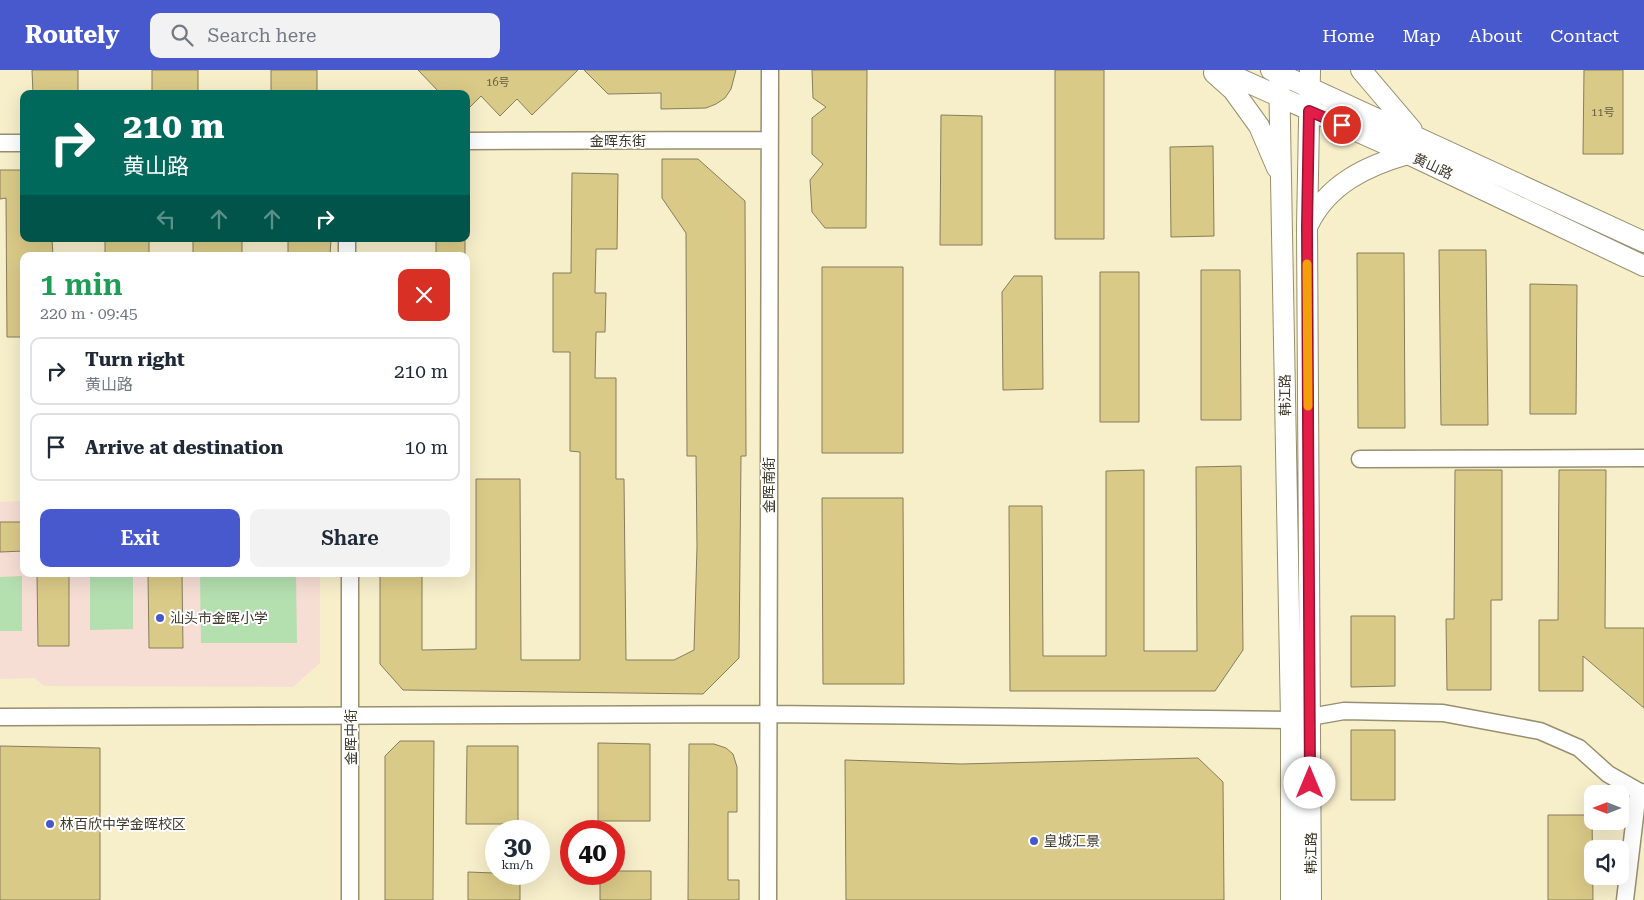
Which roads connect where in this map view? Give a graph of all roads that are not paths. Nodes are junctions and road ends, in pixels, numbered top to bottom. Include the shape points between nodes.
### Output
1 (770, 70) edge
2 (1210, 70) edge
3 (1220, 70) edge
4 (1362, 70) edge
5 (1276, 71) edge
6 (1310, 79) edge
7 (1280, 97) junction
8 (1309, 111) junction
9 (1417, 136) junction
10 (769, 140) junction
11 (470, 141) edge
12 (0, 143) edge
13 (20, 143) edge
14 (1408, 154) junction
15 (1282, 181) junction
16 (1307, 226) junction
17 (1644, 242) edge
18 (1644, 266) edge
19 (1644, 458) edge
20 (1360, 459) dead end
21 (350, 577) edge
22 (769, 714) junction
23 (352, 716) junction
24 (0, 717) edge
25 (1301, 718) junction
26 (1641, 792) edge
27 (350, 900) edge
28 (768, 900) edge
29 (1291, 900) edge
30 (1311, 900) edge
31 (1625, 900) edge

1 - 10 street, 金晖南街
2 - 15 street via 1233,90 1259,126
3 - 7 street, 黄山路
4 - 9 street
5 - 6 street, 黄山路
5 - 7 street, 韩江路
6 - 8 street, 韩江路
6 - 9 street, 黄山路
7 - 8 street, 黄山路
7 - 15 street, 韩江路
8 - 14 street, 黄山路
8 - 16 street, 韩江路
9 - 17 street, 黄山路
10 - 11 street, 金晖东街
10 - 22 street, 金晖南街
12 - 13 street
14 - 16 street via 1363,170 1342,184 1316,208
14 - 18 street, 黄山路
15 - 25 street, 韩江路
16 - 25 street, 韩江路
19 - 20 street
21 - 23 street, 金晖中街
22 - 23 street
22 - 25 street
22 - 28 street, 金晖南街
23 - 24 street
23 - 27 street, 金晖中街
25 - 26 street via 1344,711 1443,713 1540,730 1579,748 1608,774
25 - 29 street, 韩江路
25 - 30 street, 韩江路
26 - 31 street

